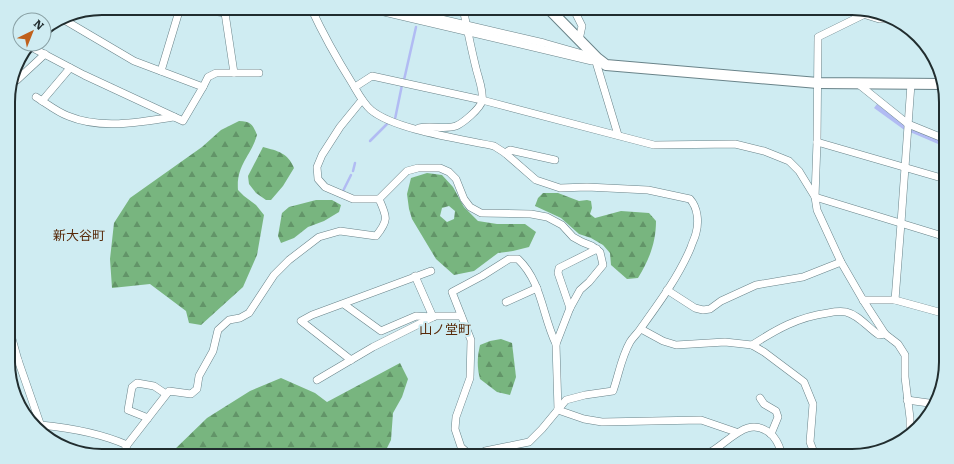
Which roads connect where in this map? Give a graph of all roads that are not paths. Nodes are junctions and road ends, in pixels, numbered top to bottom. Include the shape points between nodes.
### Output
1 (178, 15) edge
2 (225, 15) edge
3 (315, 15) edge
4 (402, 15) edge
5 (420, 15) edge
6 (464, 15) edge
7 (555, 15) edge
8 (576, 15) edge
9 (862, 16) edge
10 (68, 22) edge
11 (467, 28) junction
12 (579, 40) junction
13 (41, 52) edge
14 (45, 54) junction
15 (597, 60) junction
16 (70, 68) junction
17 (160, 71) junction
18 (234, 73) junction
19 (259, 73) dead end
20 (18, 79) edge
21 (818, 83) junction
22 (857, 83) junction
23 (911, 84) junction
24 (937, 84) edge
25 (203, 87) junction
26 (355, 87) junction
27 (362, 100) junction
28 (482, 100) junction
29 (174, 117) junction
30 (908, 124) junction
31 (415, 129) junction
32 (618, 135) junction
33 (939, 136) edge
34 (817, 142) junction
35 (505, 153) junction
36 (555, 160) dead end
37 (905, 167) junction
38 (939, 177) edge
39 (815, 197) junction
40 (379, 199) junction
41 (902, 223) junction
42 (939, 235) edge
43 (596, 249) junction
44 (841, 262) junction
45 (431, 271) dead end
46 (415, 276) junction
47 (537, 288) junction
48 (667, 290) junction
49 (863, 300) junction
50 (895, 300) junction
51 (506, 302) dead end
52 (345, 305) dead end
53 (570, 308) junction
54 (939, 312) edge
55 (461, 316) junction
56 (433, 317) junction
57 (640, 329) junction
58 (885, 334) junction
59 (556, 344) junction
60 (752, 345) junction
61 (15, 349) edge
62 (18, 360) junction
63 (351, 360) junction
64 (15, 361) edge
65 (317, 380) dead end
66 (166, 394) junction
67 (760, 398) dead end
68 (907, 400) junction
69 (929, 403) edge
70 (558, 410) junction
71 (148, 418) junction
72 (40, 422) edge
73 (909, 427) edge
74 (46, 428) edge
75 (736, 432) junction
76 (771, 434) junction
77 (128, 445) junction
78 (126, 449) edge
79 (463, 449) edge
80 (495, 449) edge
81 (717, 449) edge
82 (779, 449) edge
83 (814, 449) edge

1 - 17 street
2 - 18 street
3 - 26 street
4 - 11 street
5 - 11 street
6 - 11 street
7 - 12 street
8 - 12 street via 582,26
9 - 21 street via 818,37
10 - 17 street via 134,61
11 - 15 street via 544,43
11 - 28 street
12 - 15 street
13 - 14 street
14 - 16 street
14 - 20 street
15 - 21 street via 606,65
15 - 32 street
16 - 29 street
16 - 29 street via 39,99 66,116 109,125
17 - 25 street
18 - 19 street
18 - 25 street via 216,73 208,77
21 - 22 street
21 - 34 street
22 - 23 street
22 - 30 street
23 - 24 street
23 - 30 street
25 - 29 street via 183,121
26 - 27 street
26 - 28 street via 372,76
27 - 31 street via 372,111 385,119
27 - 40 street via 322,155 317,167 318,179 325,187 353,199
28 - 31 street via 480,106 456,126
28 - 32 street
30 - 33 street
30 - 37 street
31 - 35 street via 494,146
32 - 39 street via 654,144 735,144 764,151 789,161 799,171
34 - 37 street
34 - 39 street
35 - 36 street via 510,150
35 - 48 street via 536,180 560,188 648,190 690,199 697,210 696,234 688,254
37 - 38 street
37 - 41 street
39 - 41 street
39 - 44 street via 817,210
40 - 43 street via 407,171 440,168 456,179 464,199 470,207 481,213 531,214 547,217 562,225 573,237
40 - 66 street via 386,215 385,226 376,236 340,231 318,237 274,275 249,313 228,320 218,330 213,351 199,376 197,389 191,394 169,391
41 - 42 street
41 - 50 street
43 - 53 street via 602,256 603,265 580,290
43 - 53 street via 559,268 558,273
44 - 48 street via 803,277 756,285 704,310 695,308
44 - 49 street
45 - 46 street
46 - 56 street
46 - 63 street via 301,321
47 - 51 street
47 - 55 street via 525,266 518,259 509,259 452,292
47 - 59 street
48 - 57 street
49 - 50 street
49 - 58 street
50 - 54 street
52 - 56 street via 381,331 416,316
53 - 59 street
55 - 56 street
55 - 79 street via 471,340 470,378 456,417 455,429
56 - 63 street
57 - 60 street via 676,345 725,342
57 - 70 street via 630,341 619,365 613,391 566,400
58 - 60 street via 878,335 854,315 835,312 796,320
58 - 68 street via 898,344 905,355
59 - 70 street
60 - 83 street via 804,382 813,404 810,442
61 - 62 street
62 - 64 street
62 - 72 street
63 - 65 street
66 - 71 street
66 - 71 street via 154,386 137,382 132,387 128,410
67 - 76 street via 778,417
68 - 69 street
68 - 73 street
70 - 75 street via 602,422 701,420
70 - 80 street via 529,442
71 - 77 street
74 - 77 street via 70,428 112,438
75 - 76 street via 754,426
75 - 81 street
76 - 82 street
77 - 78 street

